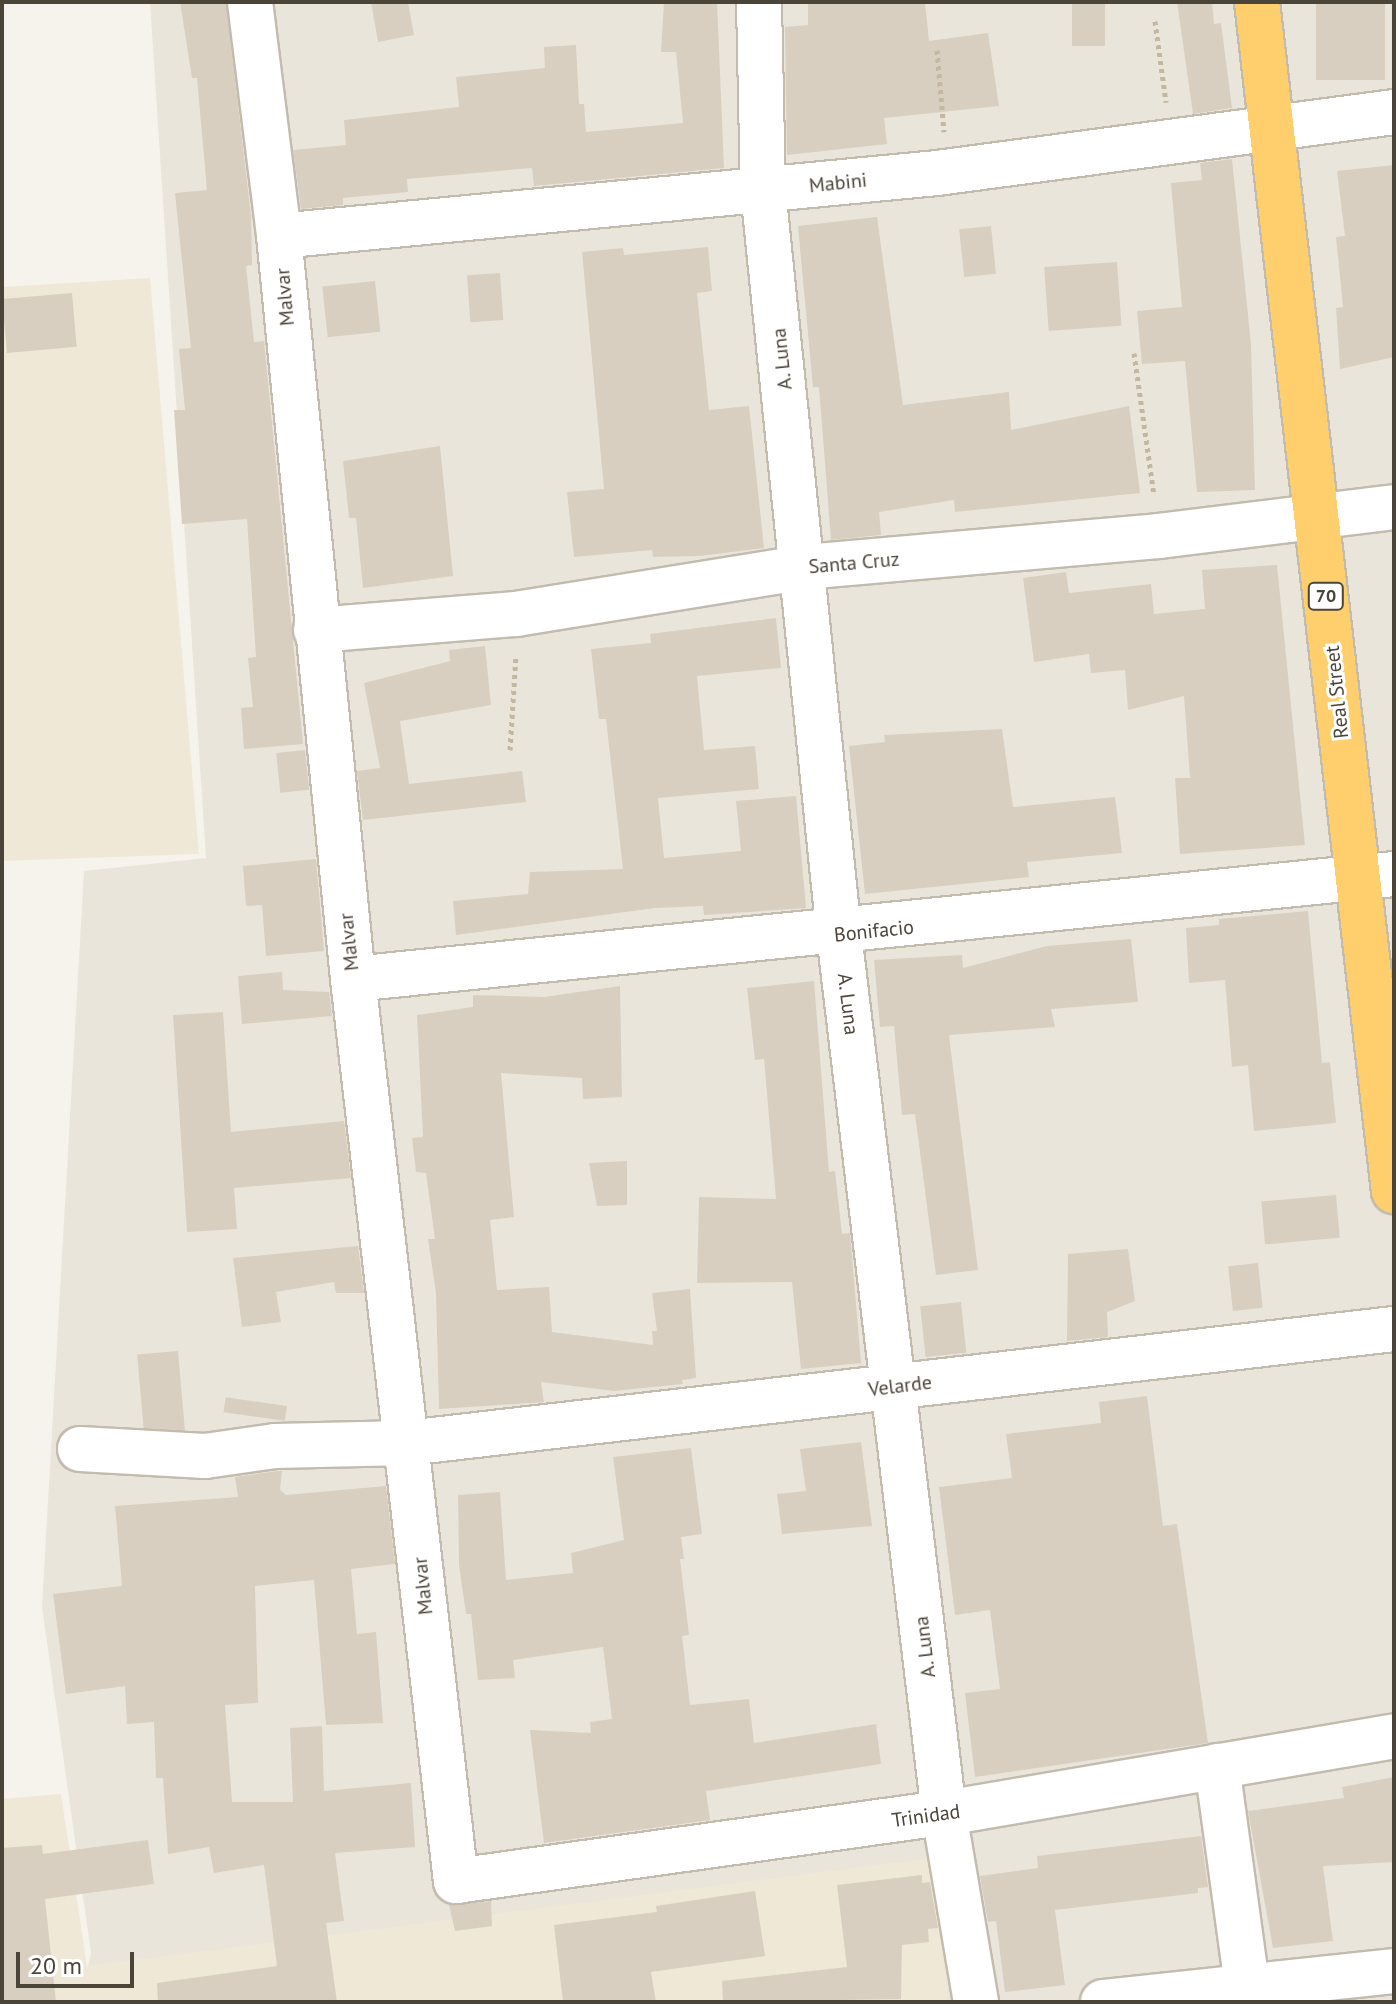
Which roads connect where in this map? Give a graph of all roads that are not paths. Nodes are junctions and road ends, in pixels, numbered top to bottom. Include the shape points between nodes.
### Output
1 (250, 2) edge
2 (759, 2) edge
3 (1257, 2) edge
4 (1394, 112) edge
5 (1272, 127) junction
6 (763, 190) junction
7 (279, 236) junction
8 (1394, 507) edge
9 (1317, 517) junction
10 (805, 567) junction
11 (316, 630) junction
12 (1375, 877) edge
13 (839, 934) junction
14 (353, 979) junction
15 (1394, 1191) edge
16 (1394, 1329) edge
17 (894, 1387) junction
18 (407, 1443) junction
19 (80, 1449) dead end
20 (1394, 1736) edge
21 (1217, 1766) junction
22 (944, 1813) junction
23 (456, 1881) joint
24 (1394, 1971) edge
25 (1247, 1986) junction
26 (976, 2002) edge
27 (1103, 2002) edge

1 - 7 street, Malvar
2 - 6 street, A. Luna
3 - 5 highway, Real Street / 70
4 - 5 street, Mabini
5 - 6 street, Mabini via 937,173
5 - 9 highway, Real Street / 70
6 - 7 street, Mabini
6 - 10 street, A. Luna
7 - 11 street, Malvar
8 - 9 street, Santa Cruz
9 - 10 street, Santa Cruz
9 - 12 highway, Real Street / 70
10 - 11 street, Santa Cruz via 516,614
10 - 13 street, A. Luna
11 - 14 street, Malvar
12 - 13 street, Bonifacio
12 - 15 highway, Real Street / 70
13 - 14 street, Bonifacio
13 - 17 street, A. Luna
14 - 18 street, Malvar
16 - 17 street, Velarde
17 - 18 street, Velarde
17 - 22 street, A. Luna
18 - 19 street, Velarde via 275,1446 205,1456
18 - 23 street, Malvar
20 - 21 street, Trinidad
21 - 22 street, Trinidad
21 - 25 street
22 - 23 street, Trinidad
22 - 26 street, A. Luna
24 - 25 street
25 - 27 street

